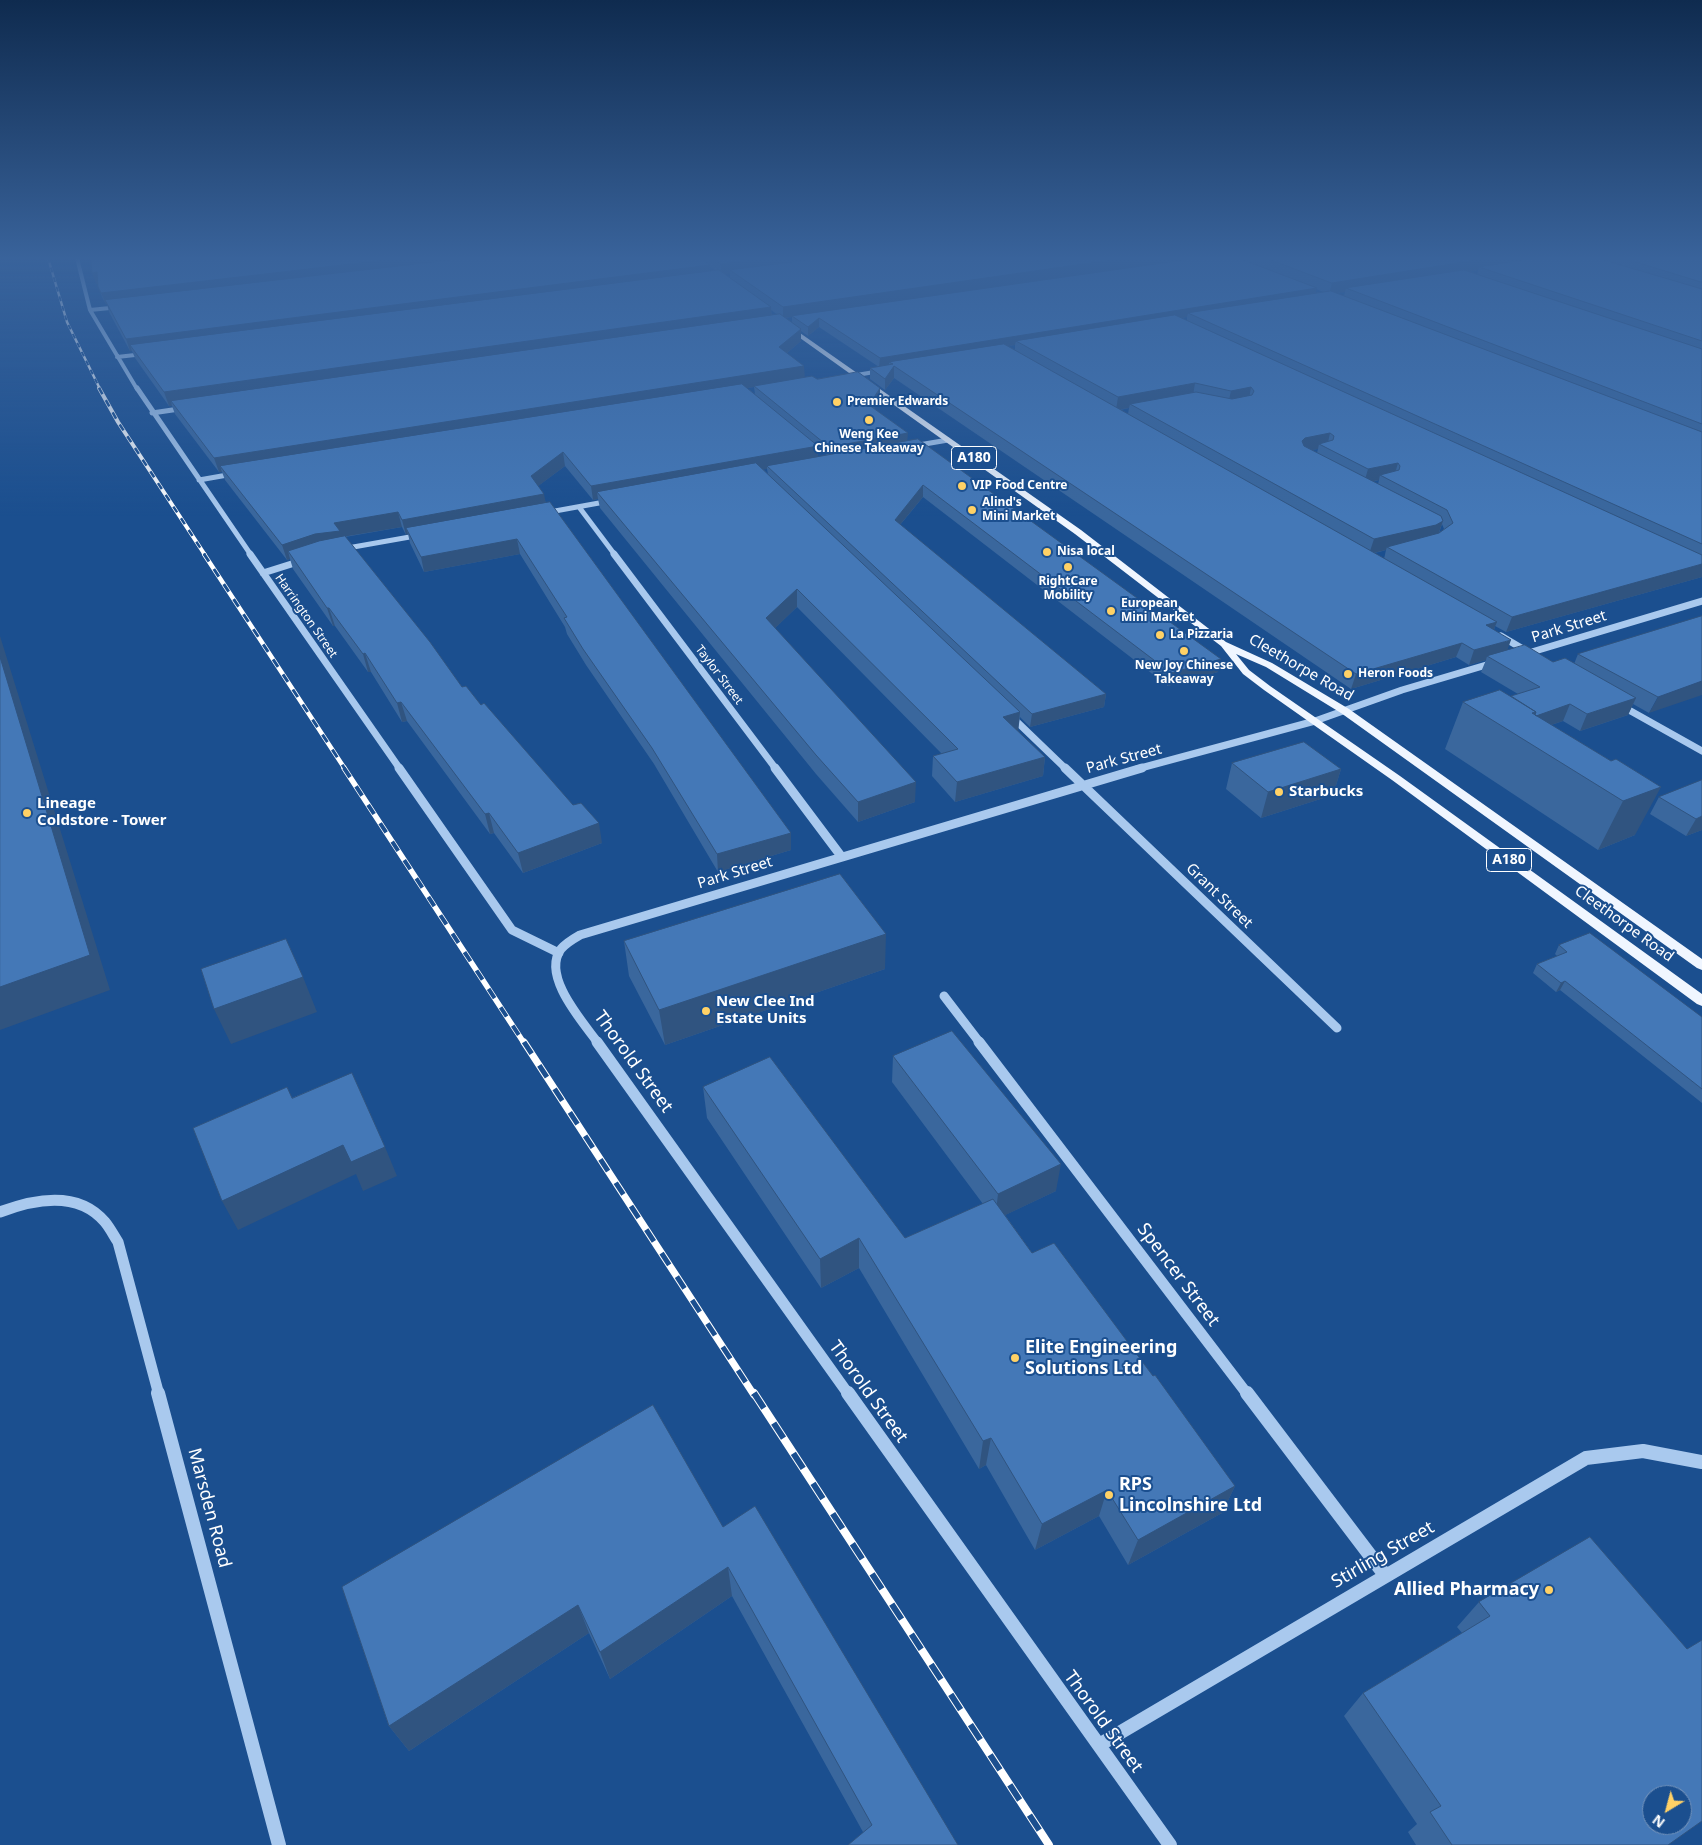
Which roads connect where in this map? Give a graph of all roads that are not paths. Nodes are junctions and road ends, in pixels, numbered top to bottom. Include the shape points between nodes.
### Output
1 (110, 344) edge
2 (809, 344) edge
3 (146, 353) edge
4 (117, 357) junction
5 (883, 371) edge
6 (851, 376) junction
7 (189, 407) edge
8 (152, 413) junction
9 (948, 440) junction
10 (901, 448) edge
11 (236, 474) edge
12 (199, 480) junction
13 (616, 500) edge
14 (579, 507) junction
15 (541, 513) edge
16 (428, 534) edge
17 (337, 550) edge
18 (310, 558) edge
19 (263, 573) junction
20 (1702, 601) edge
21 (1492, 631) edge
22 (1223, 644) junction
23 (1530, 652) junction
24 (1521, 655) edge
25 (1541, 660) edge
26 (1503, 661) edge
27 (1609, 698) edge
28 (1345, 711) junction
29 (1008, 714) edge
30 (1314, 721) junction
31 (1702, 751) edge
32 (1082, 784) junction
33 (841, 856) junction
34 (559, 953) junction
35 (1702, 964) edge
36 (944, 996) dead end
37 (1702, 1001) edge
38 (1337, 1028) dead end
39 (72, 1200) joint
40 (0, 1212) edge
41 (1702, 1462) edge
42 (1385, 1575) junction
43 (1099, 1746) junction
44 (279, 1845) edge
45 (1170, 1845) edge

1 - 4 street, Harrington Street
2 - 6 main road, A180
3 - 4 street
4 - 8 street, Harrington Street
5 - 6 street
6 - 9 main road, A180
7 - 8 street
8 - 12 street, Harrington Street
9 - 10 street
9 - 22 main road, A180 via 1078,532
11 - 12 street
12 - 19 street, Harrington Street
13 - 14 street
14 - 15 street
14 - 33 street, Taylor Street
16 - 17 street
18 - 19 street
19 - 34 street, Harrington Street via 512,930
20 - 23 street, Park Street
21 - 23 street
22 - 28 main road, Cleethorpe Road / A180 via 1270,665
22 - 30 main road, Cleethorpe Road / A180 via 1246,672
23 - 24 street, Park Street
23 - 25 street
26 - 28 street, Park Street via 1402,690
27 - 31 street
28 - 30 street, Park Street
28 - 35 main road, Cleethorpe Road / A180
29 - 32 street, Grant Street
30 - 32 street, Park Street
30 - 37 main road, Cleethorpe Road / A180
32 - 33 street, Park Street
32 - 38 street, Grant Street
33 - 34 street, Park Street via 579,935 566,943
34 - 43 street, Thorold Street via 554,969 569,1003
36 - 42 street, Spencer Street
39 - 40 street via 44,1200
39 - 44 street, Marsden Road via 103,1220 118,1242
41 - 42 street, Stirling Street via 1643,1451 1586,1458
42 - 43 street, Stirling Street
43 - 45 street, Thorold Street

